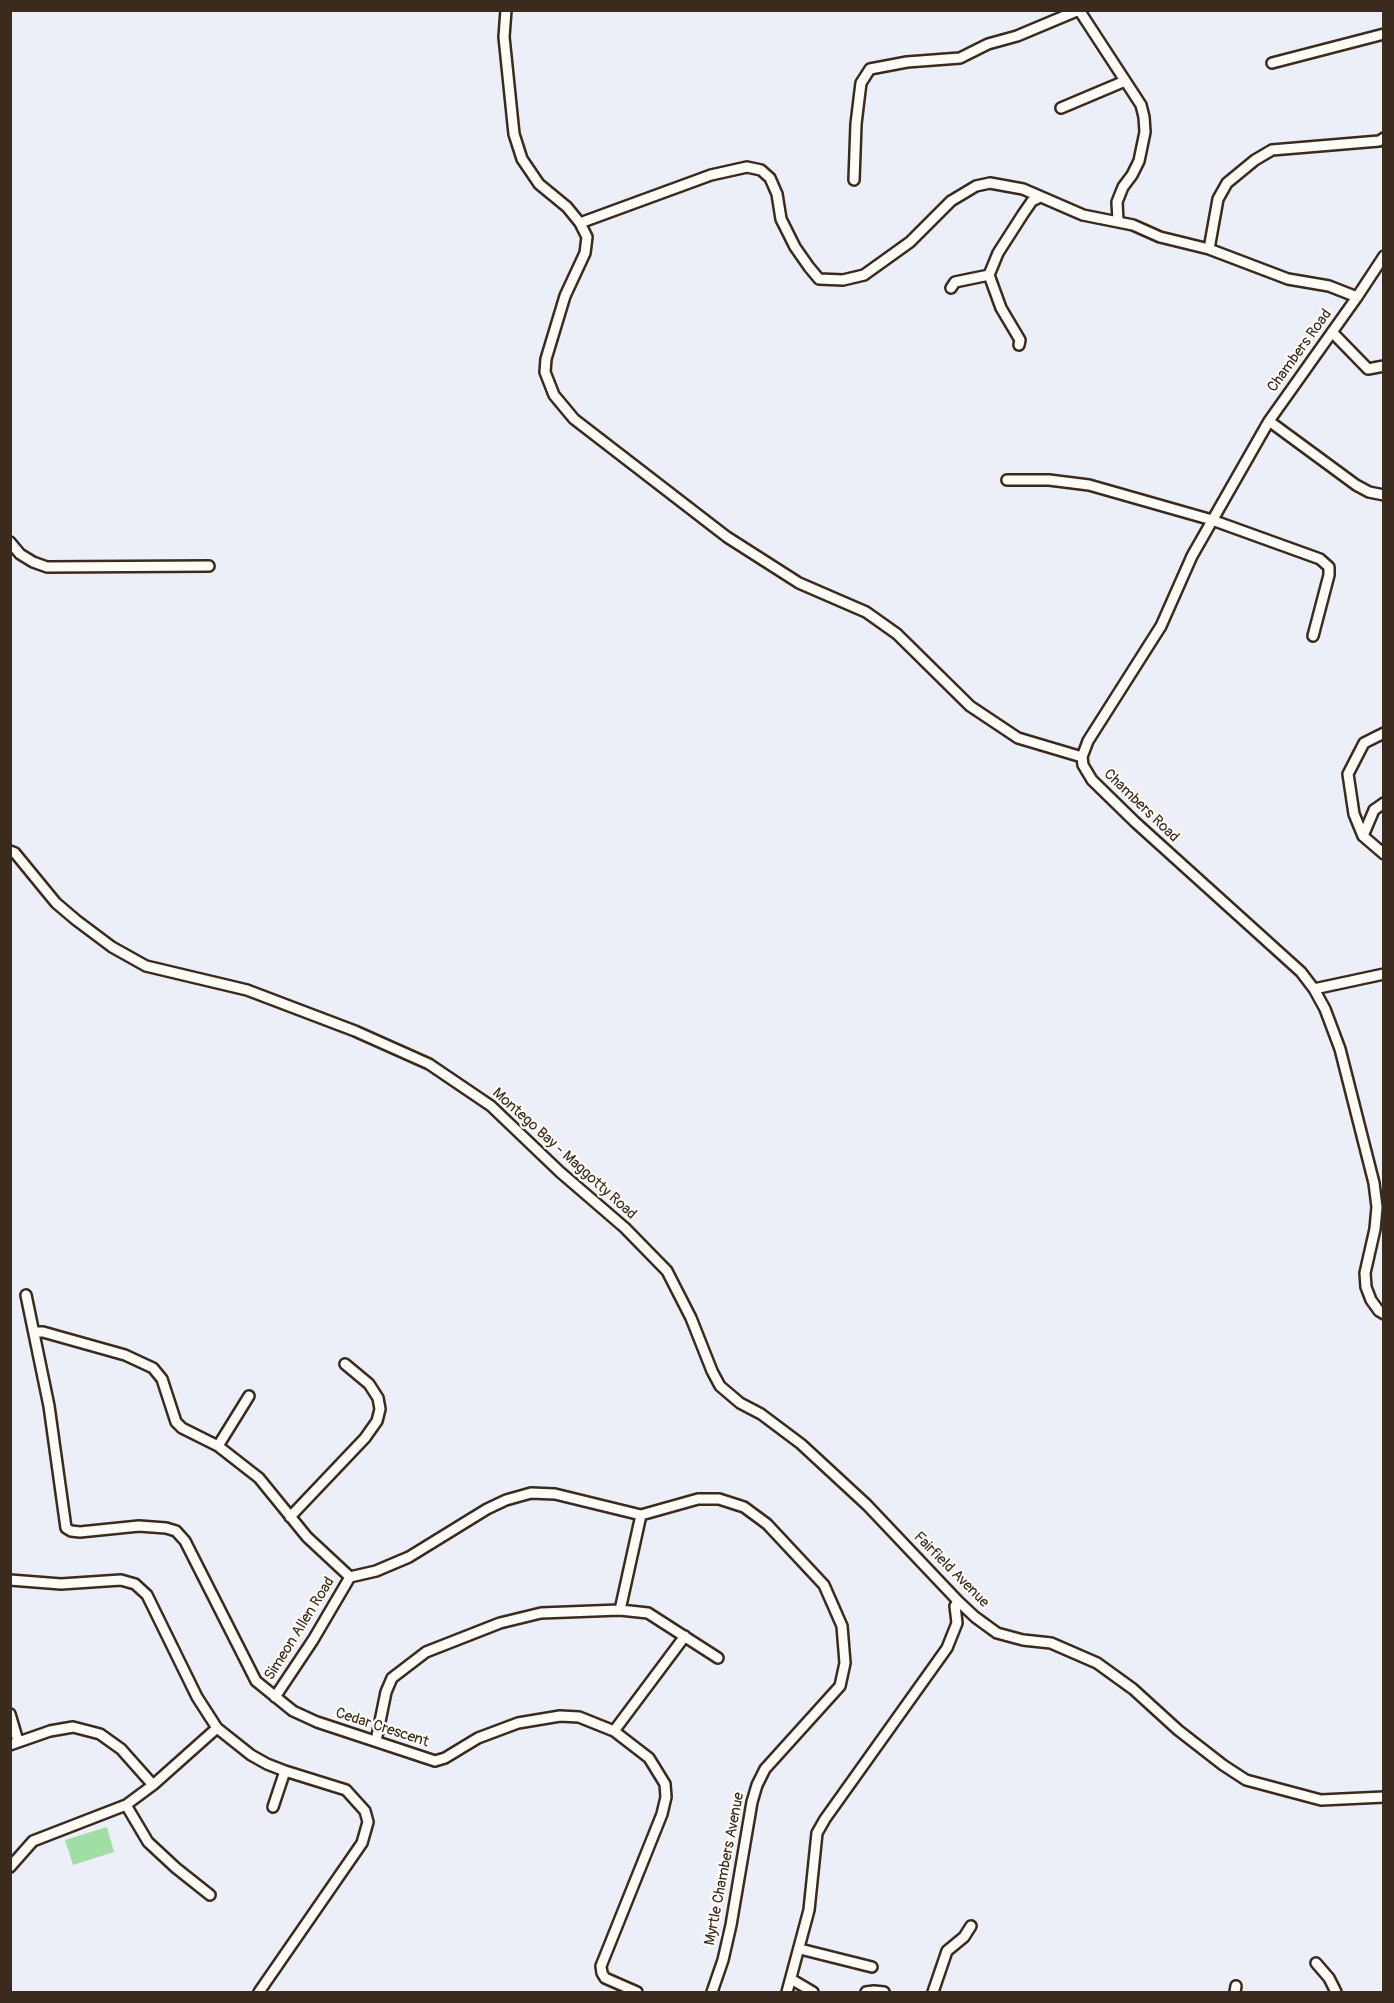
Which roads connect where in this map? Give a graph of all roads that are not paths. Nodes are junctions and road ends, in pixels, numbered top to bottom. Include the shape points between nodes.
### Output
1 (506, 10) edge
2 (1383, 34) edge
3 (1272, 63) dead end
4 (1125, 81) junction
5 (1061, 108) dead end
6 (1383, 138) edge
7 (854, 180) dead end
8 (1040, 197) junction
9 (1118, 221) junction
10 (580, 223) junction
11 (1209, 249) junction
12 (1383, 256) edge
13 (989, 275) junction
14 (951, 288) dead end
15 (1357, 297) junction
16 (1332, 332) junction
17 (1019, 345) dead end
18 (1383, 366) edge
19 (1269, 421) junction
20 (1007, 480) dead end
21 (1383, 495) edge
22 (1212, 520) junction
23 (10, 542) edge
24 (209, 566) dead end
25 (1313, 636) dead end
26 (1383, 733) edge
27 (1082, 757) junction
28 (1383, 803) edge
29 (1363, 836) junction
30 (10, 851) edge
31 (1383, 854) edge
32 (1382, 975) edge
33 (1383, 986) edge
34 (1314, 989) junction
35 (26, 1295) dead end
36 (1383, 1314) edge
37 (34, 1332) junction
38 (345, 1364) dead end
39 (720, 1386) joint
40 (249, 1396) dead end
41 (218, 1446) junction
42 (641, 1515) junction
43 (290, 1517) junction
44 (350, 1576) junction
45 (10, 1580) edge
46 (958, 1601) junction
47 (620, 1610) junction
48 (685, 1636) junction
49 (718, 1658) dead end
50 (275, 1697) junction
51 (10, 1714) edge
52 (217, 1728) junction
53 (614, 1731) junction
54 (376, 1741) junction
55 (14, 1743) edge
56 (285, 1771) junction
57 (153, 1785) junction
58 (1383, 1797) edge
59 (126, 1806) junction
60 (273, 1807) dead end
61 (10, 1867) edge
62 (210, 1895) dead end
63 (971, 1926) dead end
64 (800, 1949) junction
65 (1316, 1963) dead end
66 (872, 1967) dead end
67 (791, 1979) junction
68 (260, 1992) edge
69 (637, 1992) edge
70 (712, 1992) edge
71 (787, 1992) edge
72 (813, 1992) edge
73 (866, 1992) edge
74 (884, 1992) edge
75 (933, 1992) edge
76 (1336, 1992) edge

1 - 10 street via 504,37 514,134 522,159 539,184
2 - 3 street
4 - 5 street
4 - 7 street via 1079,10 960,58 870,69 861,83
4 - 9 street via 1141,105 1145,132 1139,161 1117,202
6 - 11 street via 1272,150 1255,160 1227,183 1218,199
8 - 9 street via 1083,215
8 - 10 street via 1023,189 990,183 976,186 951,201 884,262 864,275 843,280 819,279 808,267 781,219 770,178 747,167 711,175
8 - 13 street via 1023,214
9 - 11 street
10 - 27 street via 587,237 585,253 564,296 545,372 554,395 574,419 727,537 799,583 866,612 897,634 970,706 1018,738
11 - 15 street via 1288,279 1329,286
12 - 15 street, Chambers Road
13 - 14 street via 955,282
13 - 17 street
15 - 16 street, Chambers Road
16 - 18 street via 1368,369
16 - 19 street, Chambers Road
19 - 21 street via 1356,485
19 - 22 street, Chambers Road
20 - 22 street via 1089,484
22 - 25 street via 1327,564 1329,575
22 - 27 street, Chambers Road via 1161,626 1088,741
23 - 24 street via 27,558 47,567
26 - 29 street via 1364,743 1348,774 1354,814
27 - 34 street, Chambers Road via 1092,780 1301,972
28 - 29 street via 1374,810
29 - 31 street
30 - 39 street, Montego Bay - Maggotty Road via 76,920 146,966 247,990 355,1031 429,1065 491,1106 667,1271
32 - 33 street
32 - 34 street
34 - 36 street, Chambers Road via 1340,1049 1374,1183 1375,1229 1365,1280 1371,1300
35 - 37 street
37 - 41 street via 126,1355 153,1368 162,1379 176,1422
37 - 50 street, Cedar Crescent via 66,1528 80,1532 140,1526 176,1531 185,1541 256,1681
38 - 43 street via 369,1384 378,1398 377,1421
39 - 46 street, Fairfield Avenue via 801,1444 867,1505
40 - 41 street
41 - 43 street via 259,1478
42 - 44 street, Myrtle Chambers Avenue via 555,1494 531,1493 487,1509 409,1557 376,1571
42 - 47 street
42 - 70 street, Myrtle Chambers Avenue via 698,1499 719,1499 744,1507 767,1524 824,1585 842,1626 845,1663 840,1686 765,1769 757,1785 731,1924
43 - 44 street
44 - 50 street, Simeon Allen Road
45 - 52 street via 61,1584 121,1580 135,1584 147,1594 197,1697
46 - 58 street, Fairfield Avenue via 997,1633 1051,1643 1097,1663 1246,1780 1321,1800
46 - 64 street via 957,1623 947,1648 817,1833 809,1910
47 - 48 street via 648,1613
47 - 54 street via 541,1614 500,1623 426,1652 392,1678
48 - 49 street
48 - 53 street
50 - 54 street, Cedar Crescent via 293,1712
51 - 55 street
52 - 56 street via 251,1755
52 - 57 street
53 - 54 street, Cedar Crescent via 579,1716 560,1716 508,1727 435,1761
53 - 69 street, Cedar Crescent via 649,1758 665,1784 662,1814 603,1958 602,1973 611,1982
55 - 57 street via 74,1727 100,1734 121,1749
56 - 60 street
56 - 68 street via 346,1790 365,1811 368,1822 362,1843
57 - 59 street
59 - 61 street via 33,1841
59 - 62 street via 148,1842
63 - 75 street via 947,1951
64 - 66 street
64 - 67 street
65 - 76 street
67 - 71 street
67 - 72 street
73 - 74 street

